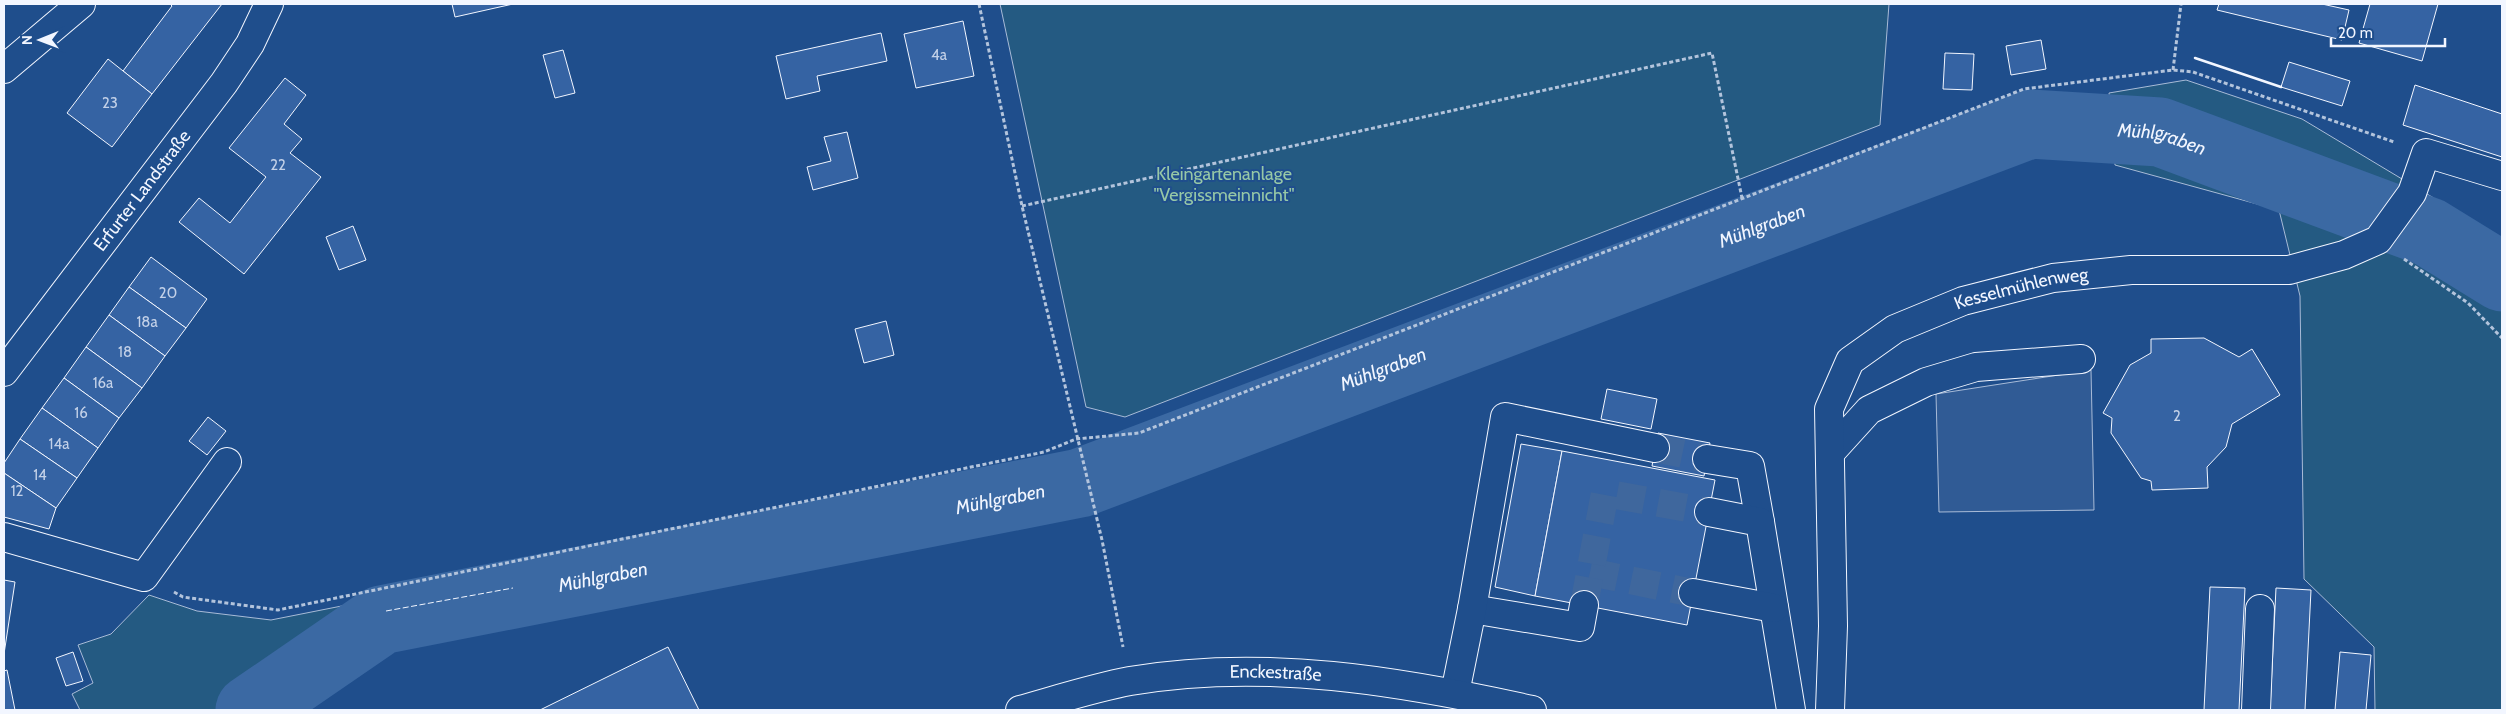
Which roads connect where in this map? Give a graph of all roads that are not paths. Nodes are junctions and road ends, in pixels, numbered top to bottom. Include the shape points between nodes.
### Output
1 (81, 4) edge
2 (269, 4) edge
3 (4, 69) edge
4 (2502, 176) edge
5 (2081, 359) dead end
6 (4, 372) edge
7 (1655, 448) tunnel mouth
8 (1830, 453) junction
9 (1707, 459) tunnel mouth
10 (227, 462) dead end
11 (1709, 512) tunnel mouth
12 (1760, 522) junction
13 (4, 537) edge
14 (1693, 593) tunnel mouth
15 (1584, 605) tunnel mouth
16 (1774, 608) junction
17 (1472, 609) junction
18 (2260, 609) dead end
19 (1455, 693) junction
20 (1020, 710) edge
21 (1532, 710) edge
22 (1791, 710) edge
23 (1830, 710) edge
24 (2256, 710) edge

1 - 3 main road
2 - 6 main road, Erfurter Landstraße via 250,44 224,83
4 - 8 main road, Kesselmühlenweg via 2426,153 2412,193 2378,240 2344,256 2289,270 2131,270 2053,278 1963,300 1895,328 1850,361 1830,409
5 - 8 main road via 1976,367 1926,382 1869,410
7 - 17 main road via 1505,418
8 - 23 main road, Kesselmühlenweg via 1833,626
9 - 12 main road via 1750,466
10 - 13 main road via 144,576
11 - 12 main road
12 - 16 main road
14 - 16 main road
15 - 17 main road via 1580,627
16 - 22 main road
17 - 19 main road
18 - 24 main road
19 - 20 main road, Enckestraße via 1283,671 1200,674 1130,682
19 - 21 main road, Enckestraße

